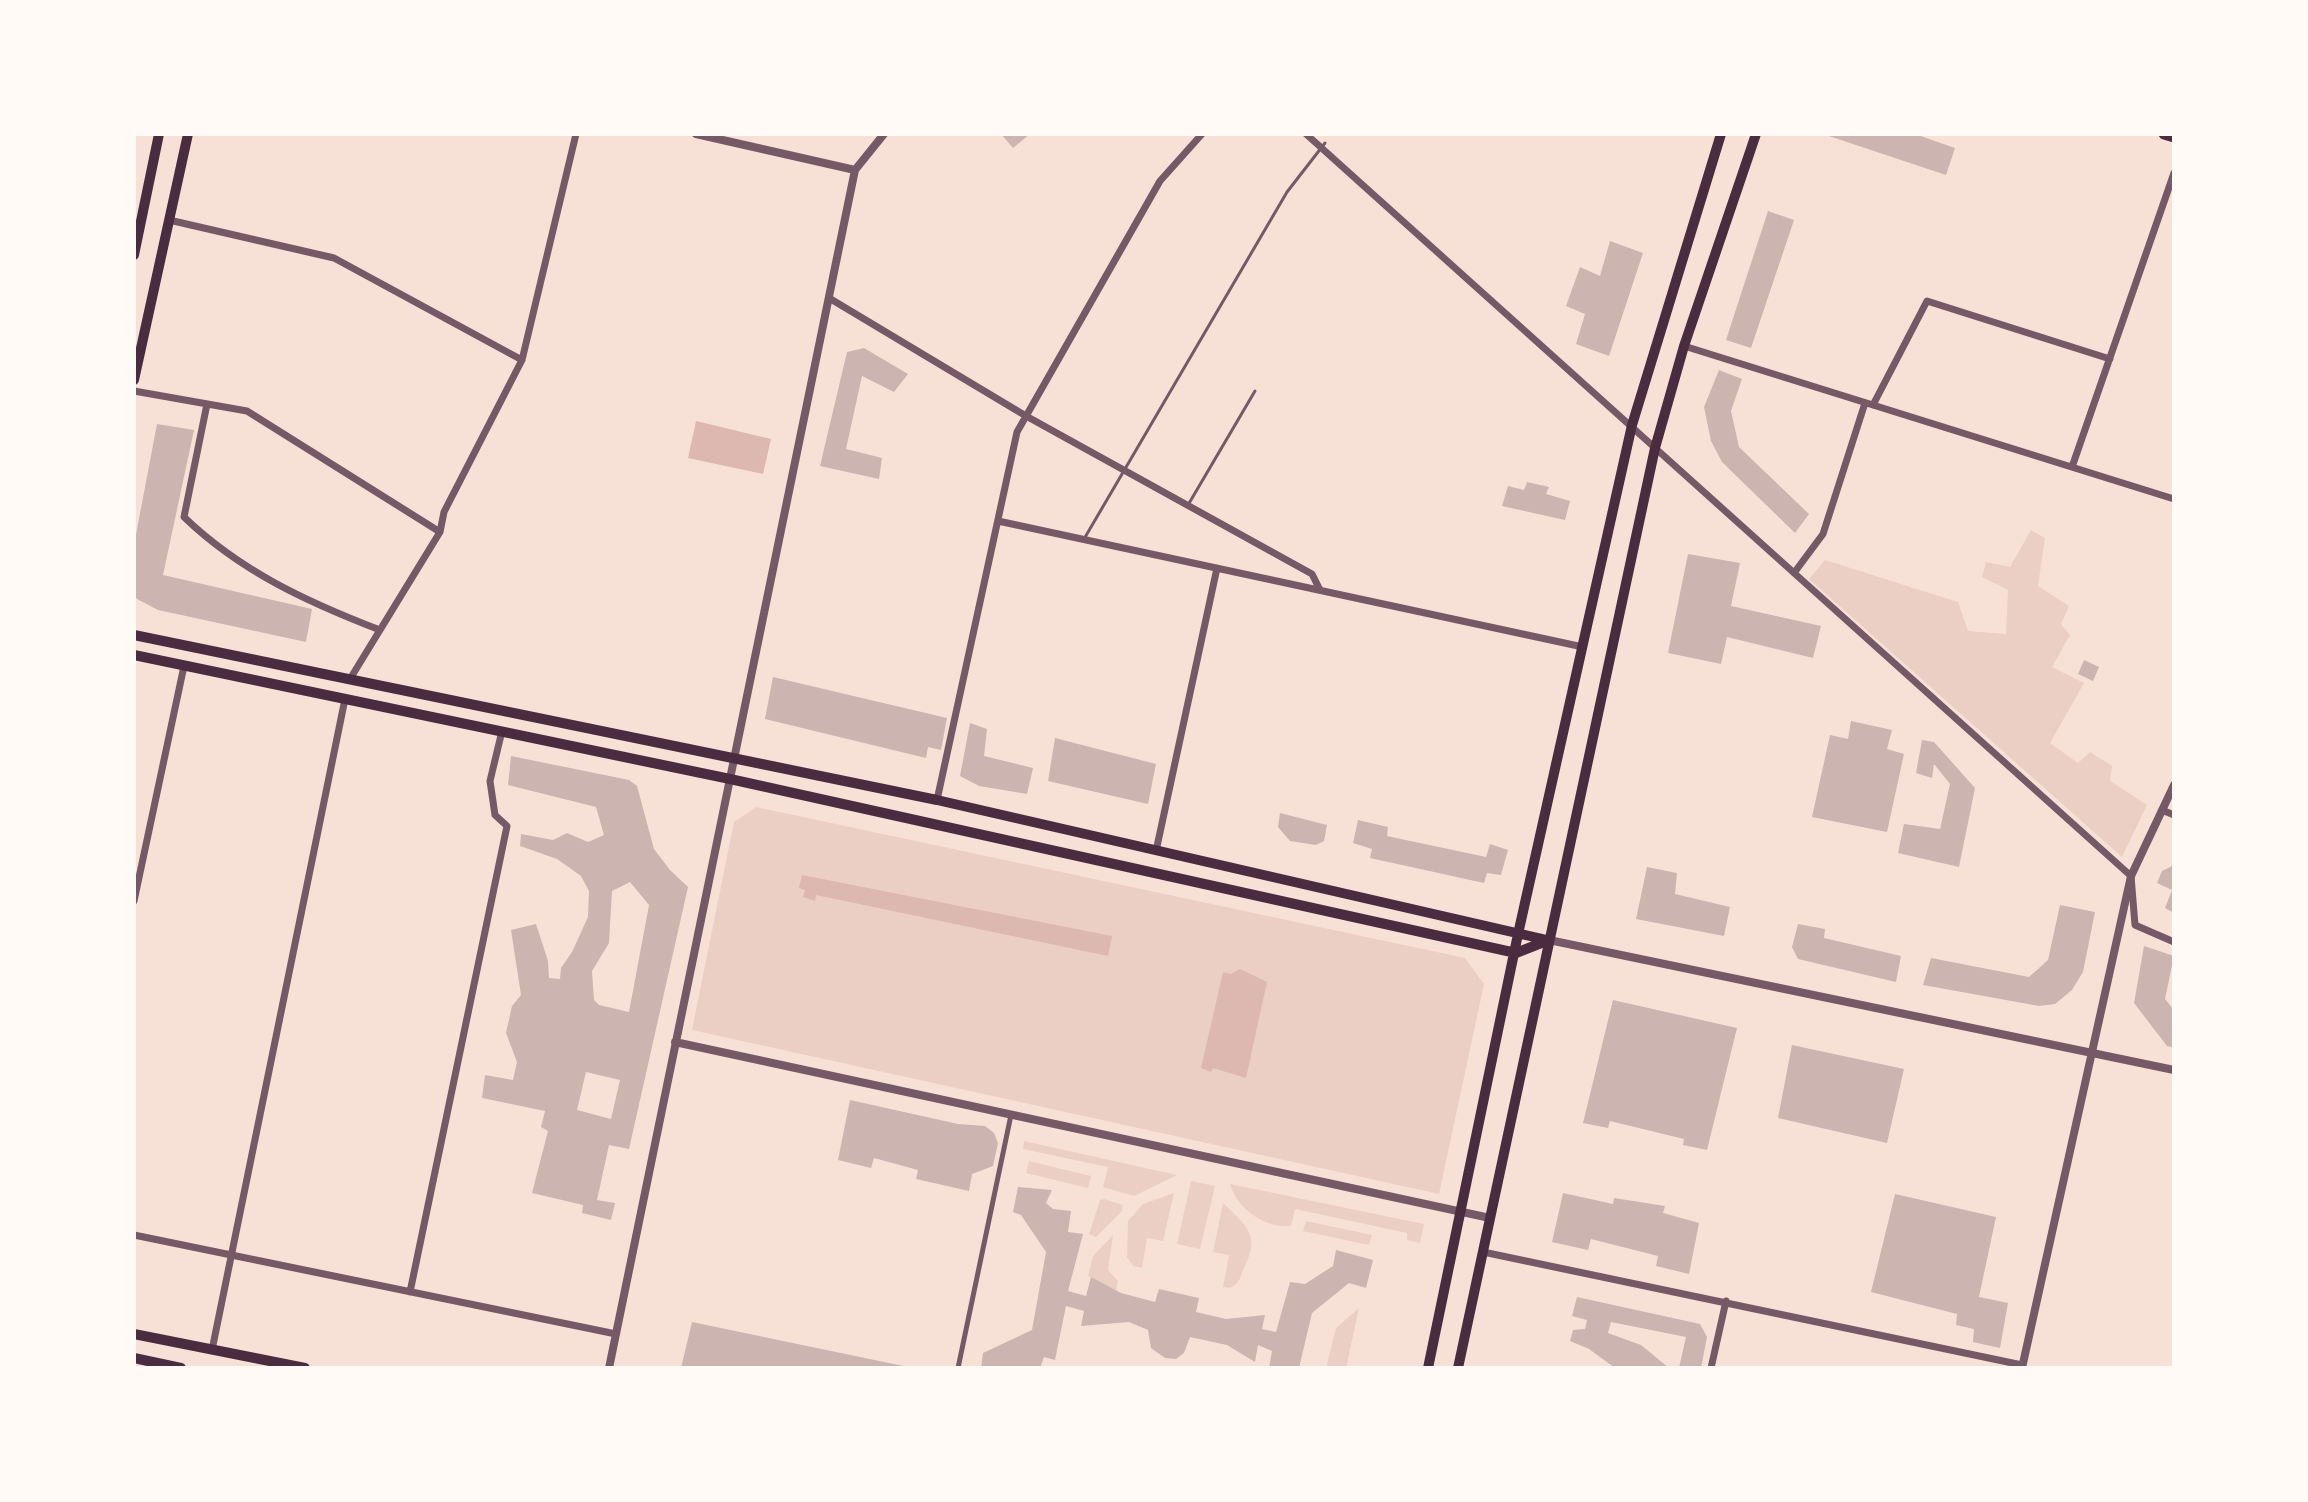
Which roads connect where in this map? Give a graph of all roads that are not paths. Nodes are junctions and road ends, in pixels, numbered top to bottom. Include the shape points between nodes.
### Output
1 (159, 134) edge
2 (188, 134) edge
3 (576, 134) edge
4 (696, 134) edge
5 (884, 134) edge
6 (1202, 134) edge
7 (1306, 134) edge
8 (1721, 134) edge
9 (1756, 134) edge
10 (2164, 134) edge
11 (714, 136) edge
12 (2174, 137) edge
13 (1323, 145) junction
14 (855, 170) junction
15 (2174, 173) edge
16 (169, 220) junction
17 (134, 255) edge
18 (829, 298) junction
19 (1684, 346) junction
20 (2110, 359) junction
21 (522, 360) junction
22 (134, 380) edge
23 (134, 391) edge
24 (1255, 391) dead end
25 (207, 404) junction
26 (1869, 404) junction
27 (1026, 416) junction
28 (1632, 425) junction
29 (1655, 448) junction
30 (2072, 467) junction
31 (1123, 469) junction
32 (2174, 499) edge
33 (1188, 505) junction
34 (998, 521) junction
35 (440, 532) junction
36 (1084, 539) junction
37 (1217, 568) junction
38 (1794, 573) junction
39 (1320, 590) junction
40 (380, 630) junction
41 (134, 635) edge
42 (1583, 647) junction
43 (134, 655) edge
44 (184, 666) junction
45 (350, 679) junction
46 (345, 699) junction
47 (502, 731) junction
48 (736, 757) junction
49 (730, 779) junction
50 (2174, 785) edge
51 (937, 800) junction
52 (2162, 810) junction
53 (2174, 815) edge
54 (1156, 851) junction
55 (2131, 876) junction
56 (134, 901) edge
57 (1518, 934) junction
58 (1549, 940) junction
59 (2174, 942) edge
60 (1516, 953) junction
61 (675, 1042) junction
62 (2092, 1052) junction
63 (2174, 1070) edge
64 (1011, 1115) junction
65 (1461, 1212) junction
66 (1490, 1218) junction
67 (134, 1235) edge
68 (1483, 1252) junction
69 (231, 1255) junction
70 (410, 1292) junction
71 (1726, 1301) junction
72 (134, 1334) edge
73 (616, 1334) junction
74 (212, 1350) junction
75 (134, 1358) edge
76 (2022, 1367) edge
77 (181, 1368) edge
78 (305, 1368) edge
79 (609, 1368) edge
80 (958, 1368) edge
81 (1428, 1368) edge
82 (1458, 1368) edge
83 (1711, 1368) edge

1 - 17 main road
2 - 16 main road
3 - 21 street
4 - 11 street
5 - 14 street
6 - 27 street via 1160,181
7 - 13 street
8 - 28 main road
9 - 19 main road
10 - 12 main road
11 - 14 street
13 - 28 street
13 - 31 lane via 1287,192
14 - 18 street
15 - 20 street
16 - 21 street via 334,258
16 - 22 main road
18 - 27 street
18 - 48 street
19 - 26 street
19 - 29 main road
20 - 26 street via 1927,301
20 - 30 street
21 - 35 street via 444,512
23 - 25 street
24 - 33 lane
25 - 35 street via 247,411
25 - 40 street via 184,517 213,545 264,579
26 - 30 street
26 - 38 street via 1823,534
27 - 31 street
27 - 34 street via 1017,432
28 - 29 street
28 - 42 main road
29 - 38 street
29 - 58 main road
30 - 32 street
31 - 33 street
31 - 36 lane
33 - 39 street via 1312,574
34 - 36 street
34 - 51 street
35 - 40 street
36 - 37 street
37 - 39 street
37 - 54 street
38 - 55 street
39 - 42 street
40 - 45 street
41 - 45 main road
42 - 57 main road
43 - 44 main road
44 - 46 main road
44 - 56 street
45 - 48 main road
46 - 47 main road
46 - 69 street
47 - 49 main road
47 - 70 street via 490,781 495,815 507,826
48 - 49 street
48 - 51 main road
49 - 60 main road
49 - 61 street
50 - 52 street
51 - 54 main road
52 - 53 street
52 - 55 street
54 - 57 main road
55 - 59 street via 2135,925
55 - 62 street
57 - 58 main road
57 - 60 main road
58 - 60 main road
58 - 62 street
58 - 66 main road
60 - 65 main road
61 - 64 street
61 - 73 street
62 - 63 street
62 - 76 street
64 - 65 street
64 - 80 street
65 - 66 street
65 - 81 main road
66 - 68 main road
67 - 69 street
68 - 71 street
68 - 82 main road
69 - 70 street
69 - 74 street
70 - 73 street
71 - 76 street
71 - 83 street
72 - 74 main road
73 - 79 street
74 - 78 main road
75 - 77 main road

